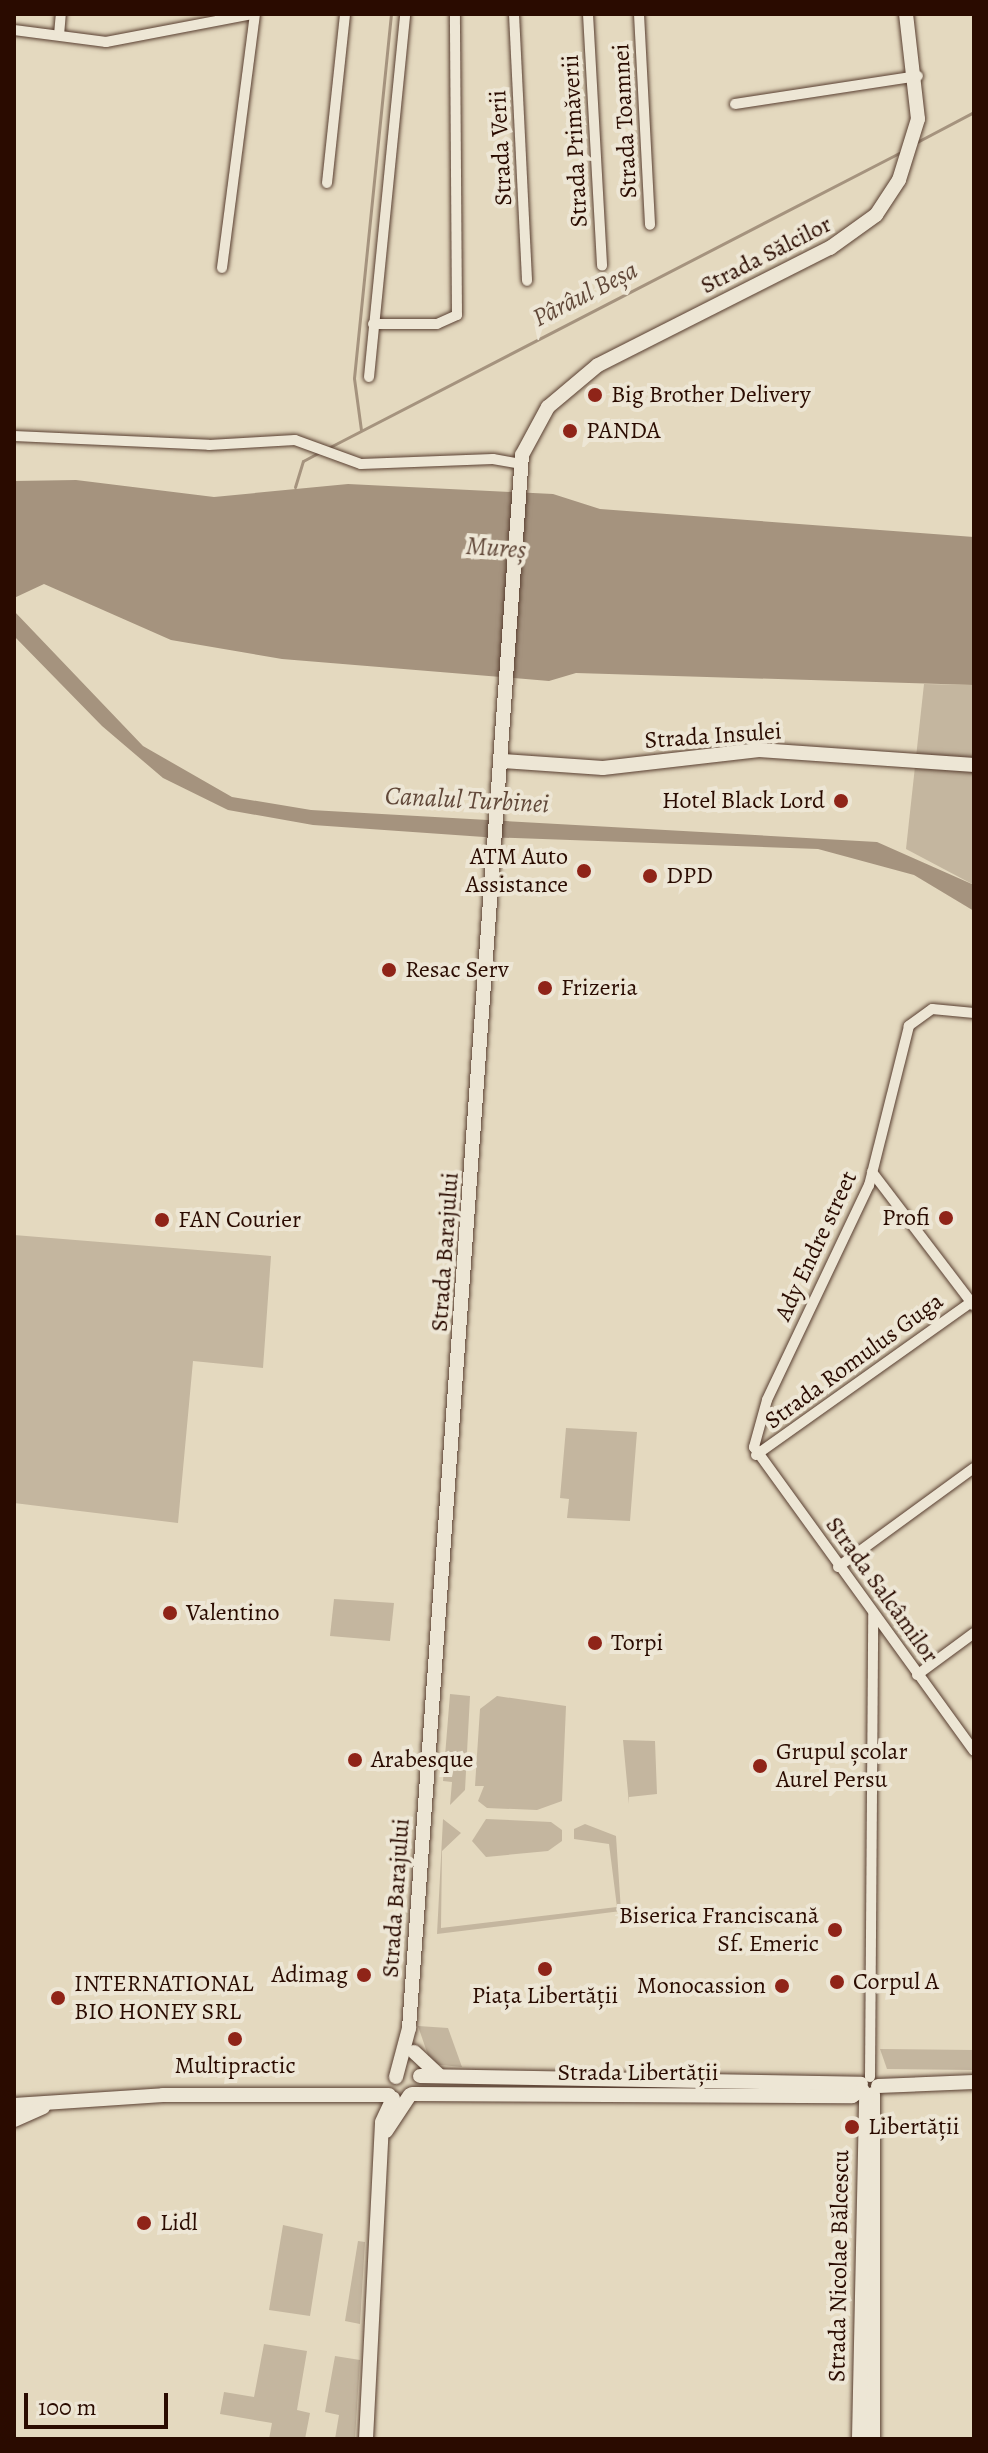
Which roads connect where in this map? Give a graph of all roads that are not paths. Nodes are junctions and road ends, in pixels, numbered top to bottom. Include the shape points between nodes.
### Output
1 (61, 14) edge
2 (254, 14) edge
3 (345, 14) edge
4 (405, 14) edge
5 (455, 14) edge
6 (514, 14) edge
7 (588, 14) edge
8 (639, 14) edge
9 (906, 14) edge
10 (14, 30) edge
11 (59, 35) junction
12 (918, 76) junction
13 (735, 104) dead end
14 (327, 183) dead end
15 (650, 225) dead end
16 (602, 266) dead end
17 (222, 268) dead end
18 (527, 281) dead end
19 (373, 324) junction
20 (369, 377) dead end
21 (14, 436) edge
22 (520, 471) junction
23 (503, 761) junction
24 (974, 765) edge
25 (974, 1013) edge
26 (872, 1172) junction
27 (973, 1303) edge
28 (756, 1455) junction
29 (974, 1468) edge
30 (838, 1567) junction
31 (873, 1613) junction
32 (974, 1633) edge
33 (917, 1675) junction
34 (974, 1751) edge
35 (409, 2028) junction
36 (414, 2052) junction
37 (419, 2074) junction
38 (467, 2080) junction
39 (974, 2082) edge
40 (392, 2088) junction
41 (868, 2088) junction
42 (347, 2093) junction
43 (411, 2094) junction
44 (48, 2104) junction
45 (14, 2105) edge
46 (14, 2120) edge
47 (382, 2122) junction
48 (383, 2138) junction
49 (868, 2202) junction
50 (366, 2439) edge
51 (859, 2439) edge
52 (873, 2439) edge

1 - 11 street
2 - 11 street via 106,42
2 - 17 street
3 - 14 street
4 - 19 street
5 - 19 street via 457,315 437,324
6 - 18 street, Strada Verii
7 - 16 street, Strada Primăverii
8 - 15 street, Strada Toamnei
9 - 12 main road, Strada Sălcilor
10 - 11 street
12 - 13 street
12 - 22 main road, Strada Sălcilor via 918,119 899,180 856,232 572,384 539,419
19 - 20 street
21 - 22 street via 307,441 347,459 382,466 493,459
22 - 23 main road, Strada Barajului
23 - 24 main road, Strada Insulei via 603,768 759,750
23 - 35 main road, Strada Barajului
25 - 26 street, Ady Endre street via 932,1009 913,1019
26 - 27 street
26 - 28 street, Ady Endre street via 757,1425
27 - 28 street, Strada Romulus Guga
28 - 30 street, Strada Salcâmilor
29 - 30 street
30 - 31 street, Strada Salcâmilor
31 - 33 street, Strada Salcâmilor
31 - 41 street
32 - 33 street
33 - 34 street, Strada Salcâmilor
35 - 36 main road, Strada Barajului
35 - 40 main road, Strada Barajului
36 - 37 main road, Strada Barajului
36 - 38 main road via 429,2070
37 - 38 main road, Strada Libertății
37 - 40 main road, Strada Libertății
37 - 43 main road
38 - 41 main road, Strada Libertății
39 - 41 main road, Strada Libertății
40 - 42 main road
40 - 43 main road, Strada Libertății
40 - 47 main road, Strada Barajului
41 - 43 main road, Strada Libertății via 852,2096
41 - 49 main road, Strada Nicolae Bălcescu
42 - 44 main road
42 - 47 main road via 370,2103
43 - 48 main road
44 - 45 main road
44 - 46 main road
47 - 48 main road
48 - 50 main road
49 - 51 main road, Strada Nicolae Bălcescu
49 - 52 main road, Strada Nicolae Bălcescu

